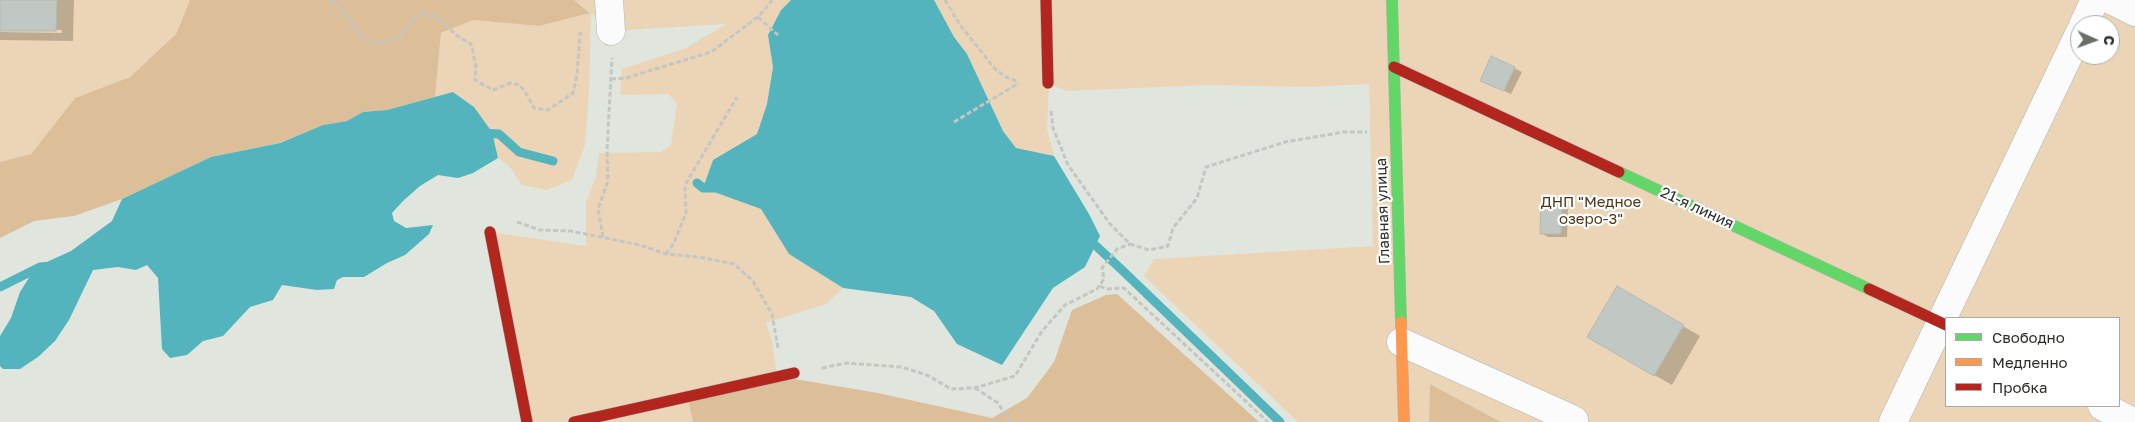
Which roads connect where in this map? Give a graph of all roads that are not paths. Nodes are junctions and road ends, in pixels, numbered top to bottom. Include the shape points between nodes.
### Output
1 (609, 0) edge
2 (1046, 0) edge
3 (1392, 0) edge
4 (2095, 0) edge
5 (2111, 0) edge
6 (2135, 12) edge
7 (2088, 15) edge
8 (603, 39) road end
9 (2070, 53) edge
10 (1394, 67) junction
11 (1048, 84) road end
12 (490, 232) dead end
13 (1947, 317) edge
14 (1944, 323) edge
15 (1402, 342) junction
16 (788, 374) road end
17 (2104, 407) edge
18 (1574, 420) dead end
19 (527, 422) edge
20 (574, 422) edge
21 (1404, 422) edge
22 (1893, 422) edge
23 (2133, 422) edge

1 - 8 street
2 - 11 street
3 - 10 street, Главная улица
4 - 7 street
5 - 6 street
9 - 13 street
10 - 14 street, 21-я линия
10 - 15 street, Главная улица
12 - 19 street
14 - 22 street
15 - 18 street
15 - 21 street, Главная улица
16 - 20 street
17 - 23 street

